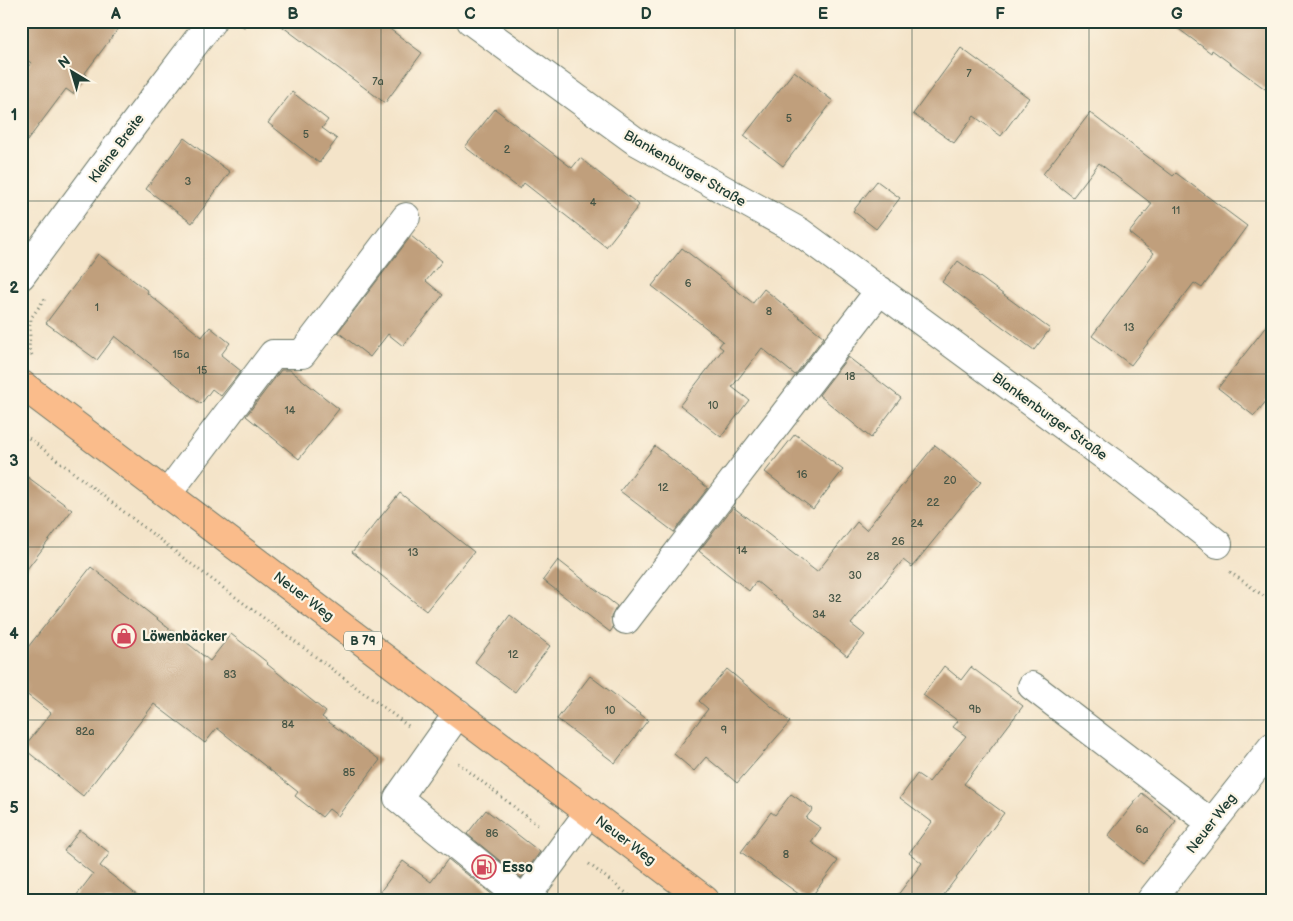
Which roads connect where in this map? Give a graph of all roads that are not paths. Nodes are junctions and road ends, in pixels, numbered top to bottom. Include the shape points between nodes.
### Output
1 (212, 21) edge
2 (470, 21) edge
3 (406, 217) dead end
4 (21, 276) edge
5 (880, 290) junction
6 (21, 384) edge
7 (168, 493) junction
8 (1218, 544) road end
9 (626, 620) dead end
10 (1032, 686) dead end
11 (458, 713) junction
12 (1272, 747) edge
13 (589, 812) junction
14 (1211, 824) junction
15 (524, 900) edge
16 (705, 900) edge
17 (1151, 900) edge

1 - 4 street, Kleine Breite
2 - 5 street, Blankenburger Straße via 634,140 800,232
3 - 7 street via 302,354 273,354
5 - 8 street, Blankenburger Straße
5 - 9 street
6 - 7 main road, Neuer Weg / B 79
7 - 11 main road, Neuer Weg / B 79
10 - 14 street
11 - 13 main road, Neuer Weg / B 79
11 - 15 street via 398,798
12 - 14 street, Neuer Weg
13 - 15 street
13 - 16 main road, Neuer Weg / B 79
14 - 17 street, Neuer Weg

